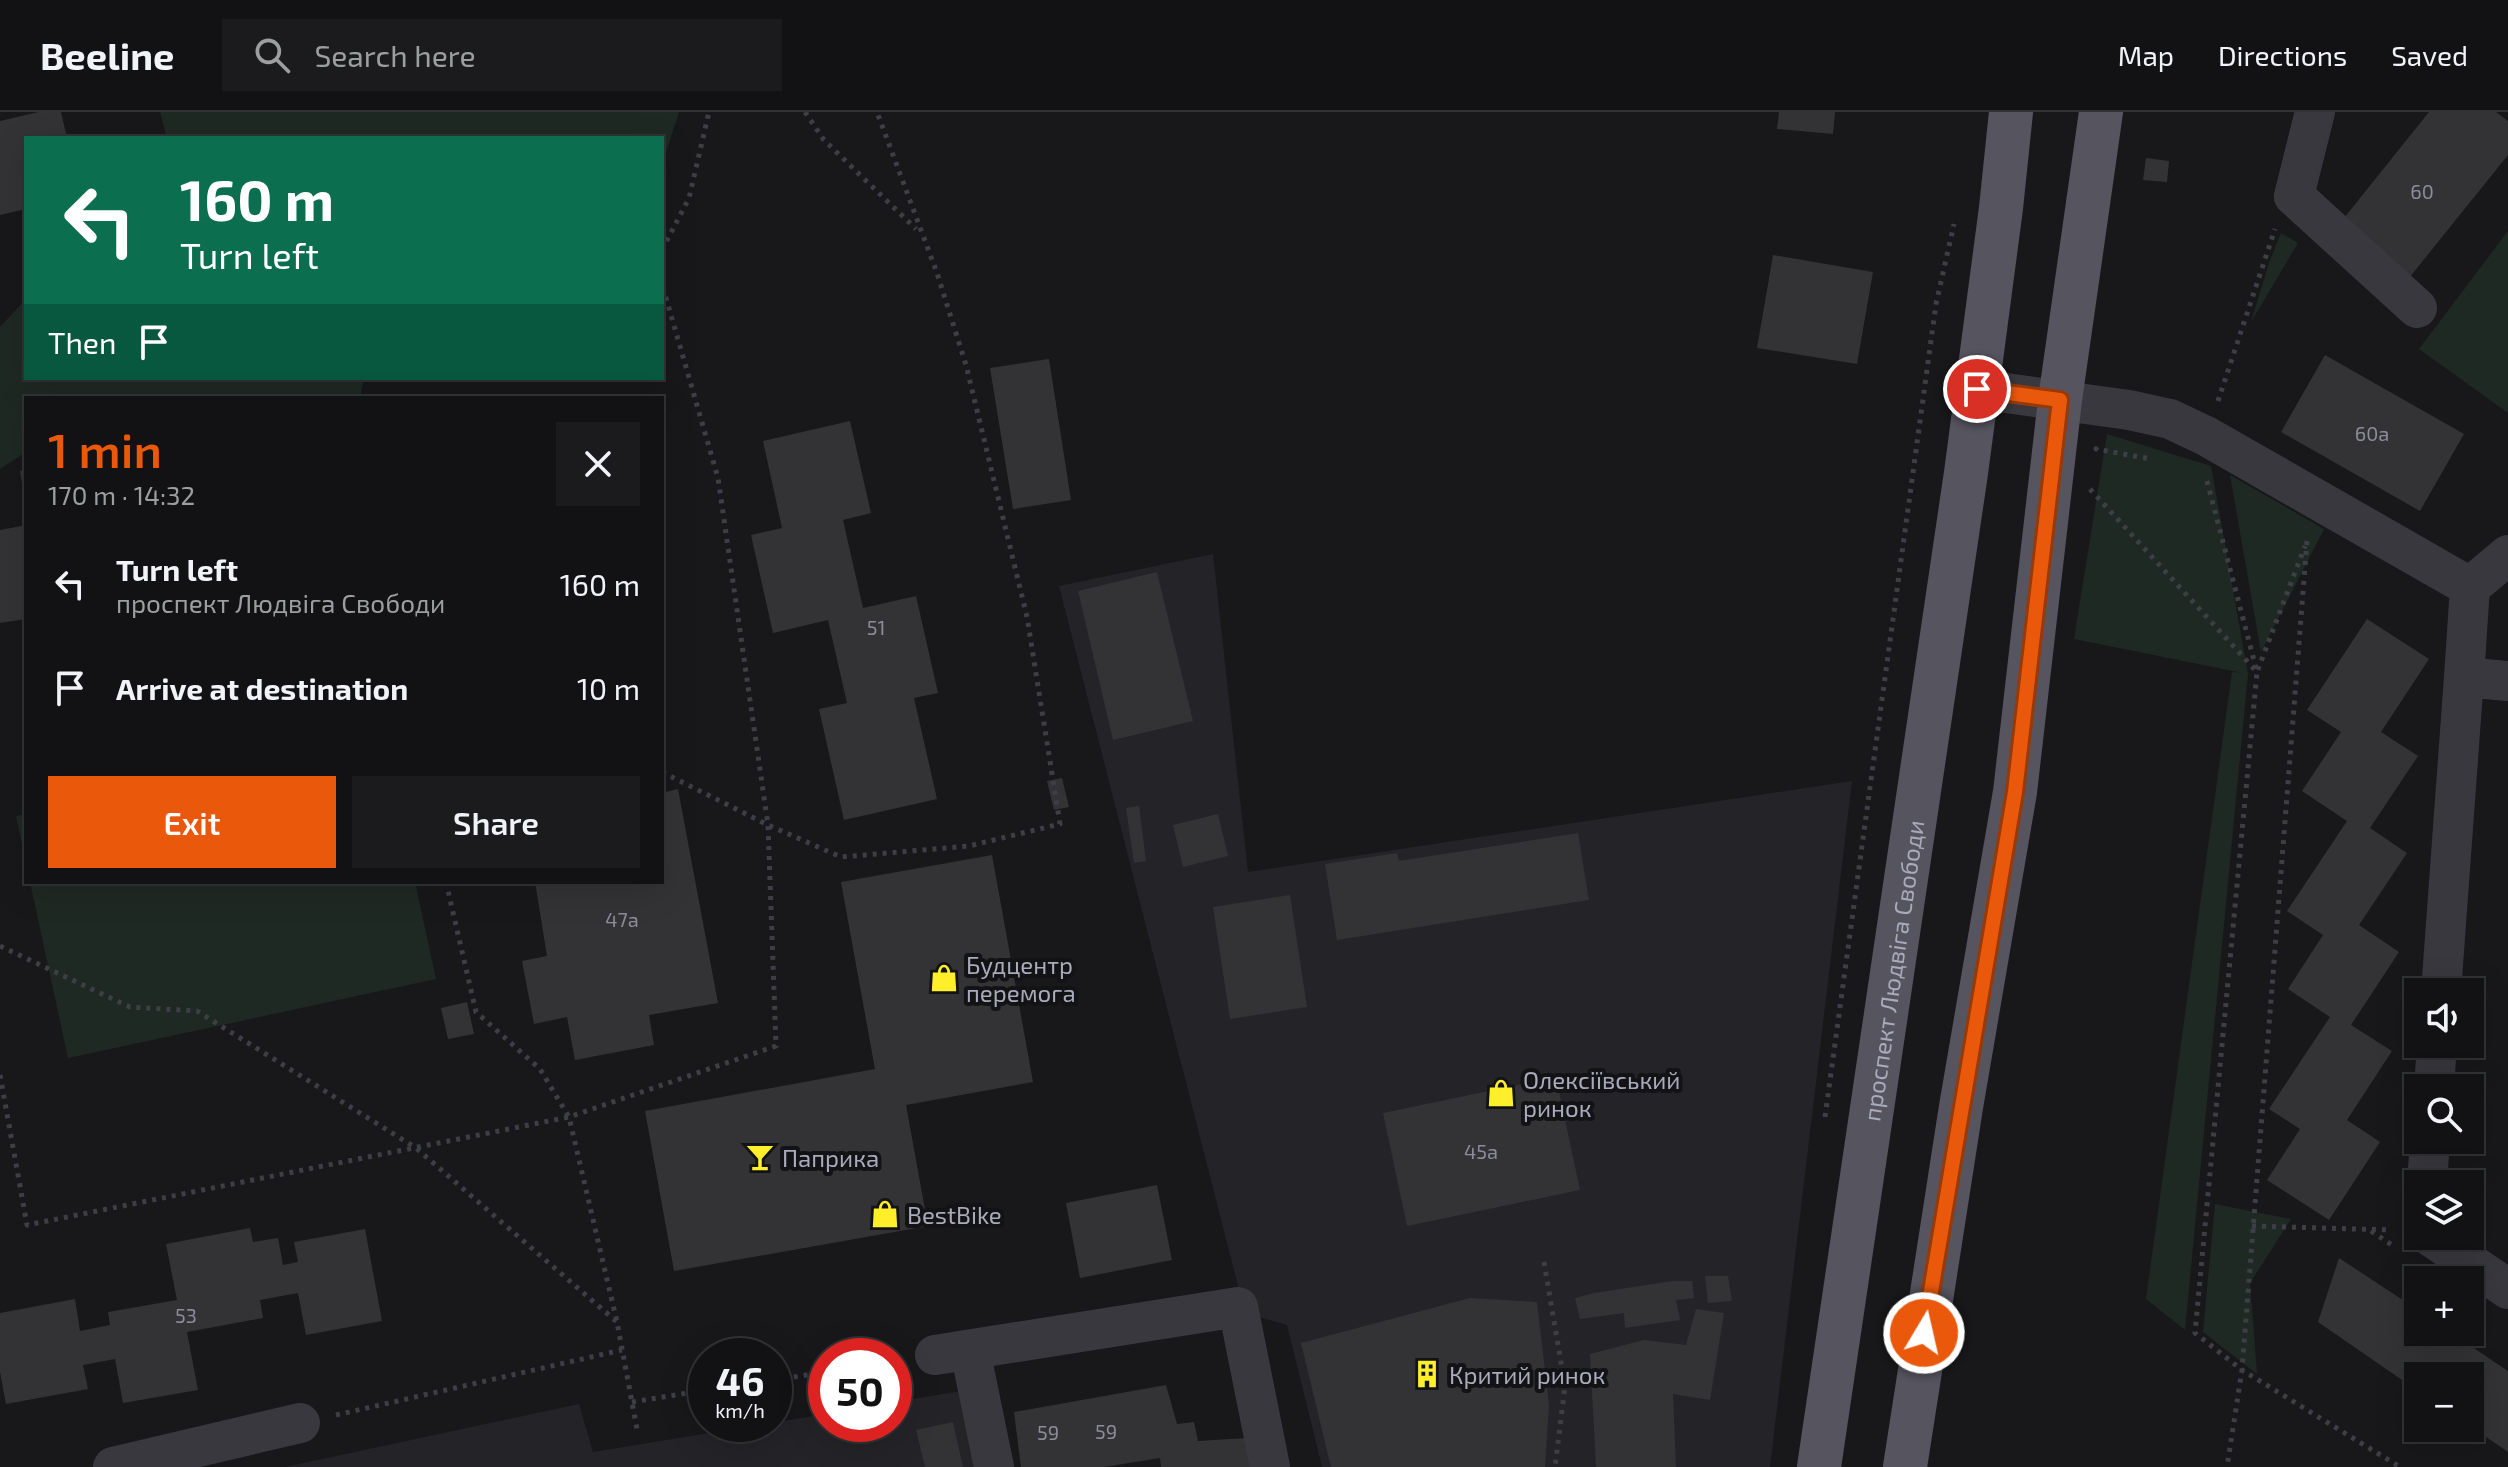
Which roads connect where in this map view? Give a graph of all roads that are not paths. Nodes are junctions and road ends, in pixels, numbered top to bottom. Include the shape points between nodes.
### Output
1 (2011, 112) edge
2 (2101, 112) edge
3 (2315, 112) edge
4 (2417, 308) dead end
5 (1977, 389) junction
6 (2081, 403) junction
7 (2508, 555) edge
8 (2470, 587) junction
9 (2464, 677) junction
10 (2508, 681) edge
11 (2442, 978) edge
12 (2441, 1250) edge
13 (2508, 1289) edge
14 (300, 1423) road end
15 (113, 1467) edge
16 (994, 1467) edge
17 (1270, 1467) edge
18 (1819, 1467) edge
19 (1905, 1467) edge

1 - 5 main road
2 - 6 main road
3 - 4 lane via 2294,196
5 - 6 lane
5 - 18 main road, проспект Людвіга Свободи
6 - 8 lane via 2170,419 2206,436
6 - 19 main road
7 - 8 lane
8 - 9 lane
9 - 10 lane
9 - 11 lane
12 - 13 lane
14 - 15 lane
16 - 17 lane via 952,1352 1238,1307

